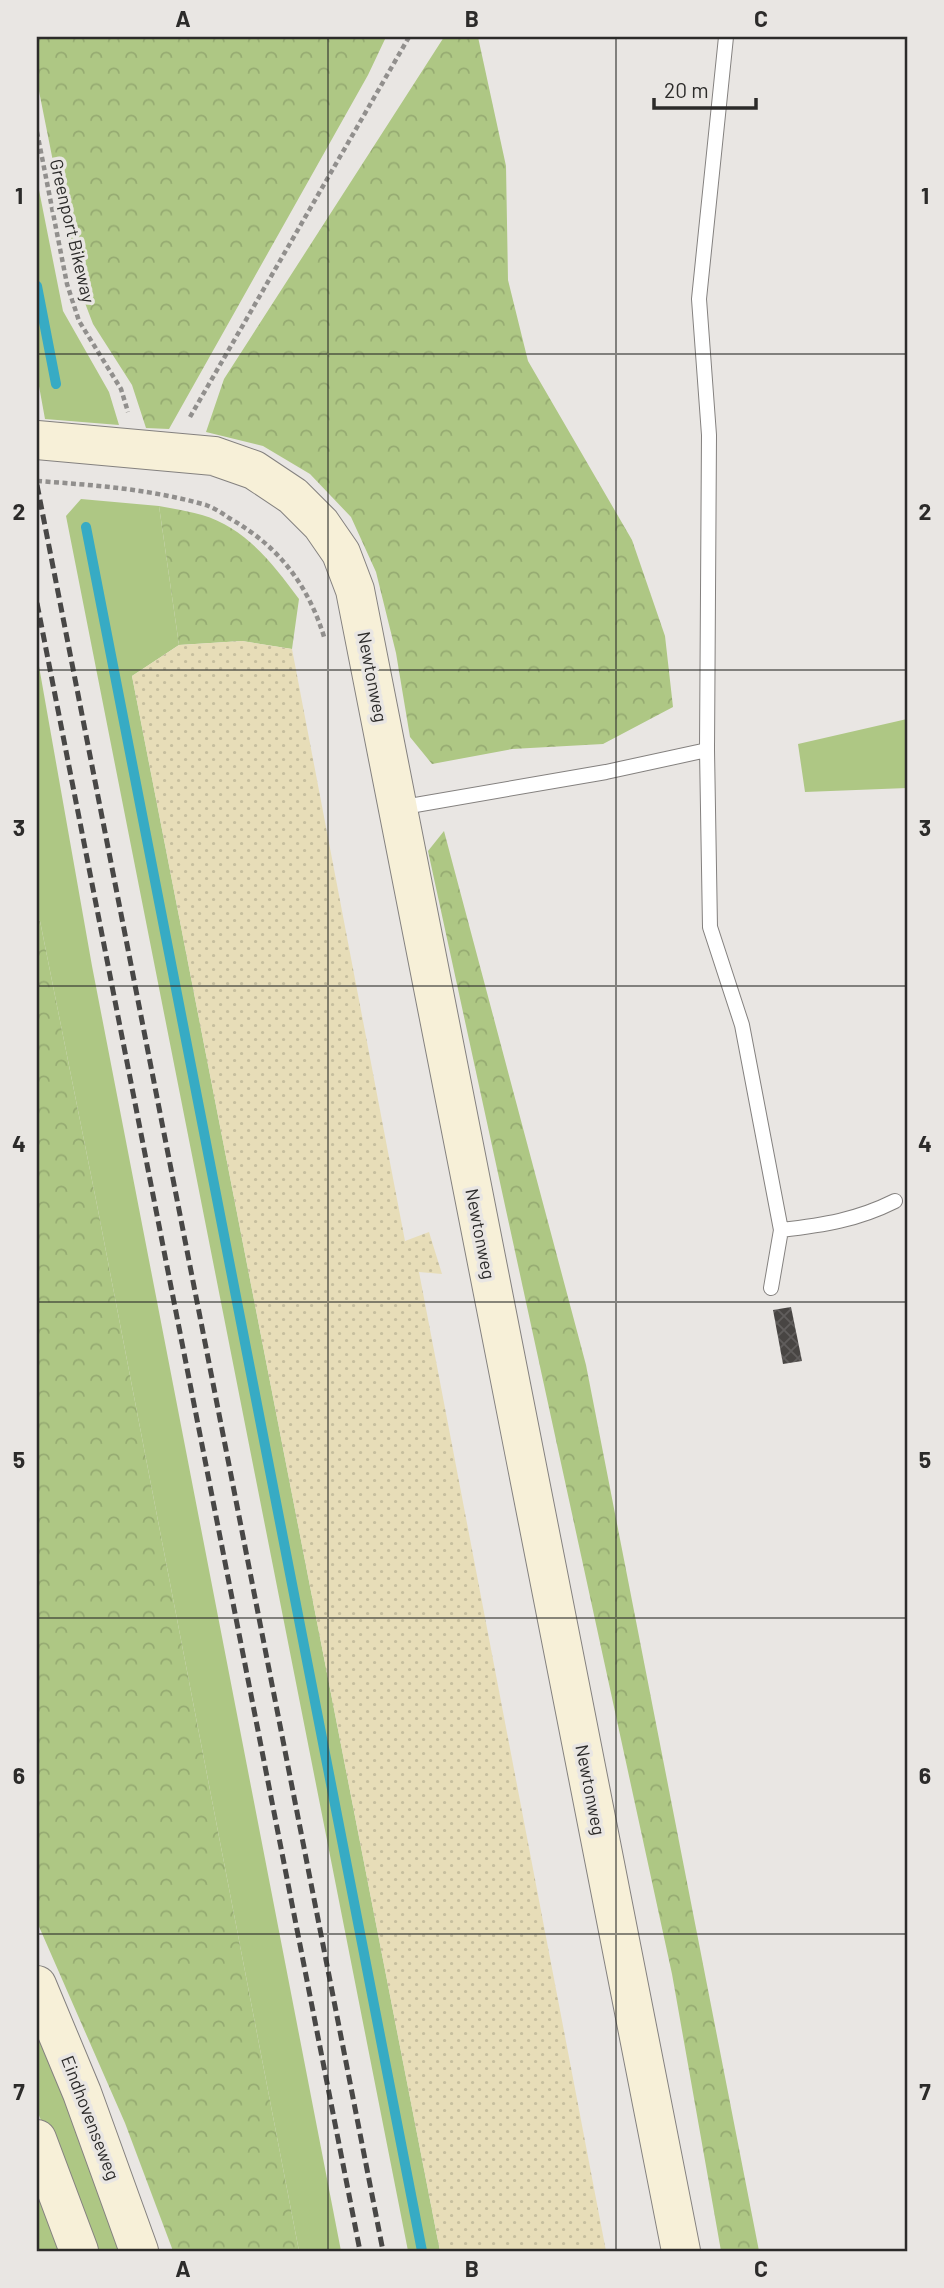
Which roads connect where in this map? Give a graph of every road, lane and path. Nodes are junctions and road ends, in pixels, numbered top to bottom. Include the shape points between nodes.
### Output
1 (409, 37) edge
2 (726, 37) edge
3 (37, 132) edge
4 (37, 440) edge
5 (153, 450) junction
6 (37, 481) edge
7 (328, 649) dead end
8 (707, 750) junction
9 (397, 808) junction
10 (895, 1201) dead end
11 (782, 1230) junction
12 (771, 1288) dead end
13 (37, 1985) edge
14 (37, 2139) edge
15 (79, 2251) edge
16 (139, 2251) edge
17 (681, 2251) edge

1 - 5 path
2 - 8 lane via 699,299 709,435
3 - 5 path, Greenport Bikeway via 67,284 79,321
4 - 5 street, Newtonweg
5 - 9 street, Newtonweg via 215,456 254,470 293,496 341,553 355,590
6 - 7 path via 138,489 208,506 254,532 293,572 316,611
8 - 9 lane
8 - 11 lane via 709,927 742,1025
9 - 17 street, Newtonweg
10 - 11 lane via 868,1215
11 - 12 lane
13 - 16 street, Eindhovenseweg
14 - 15 street

